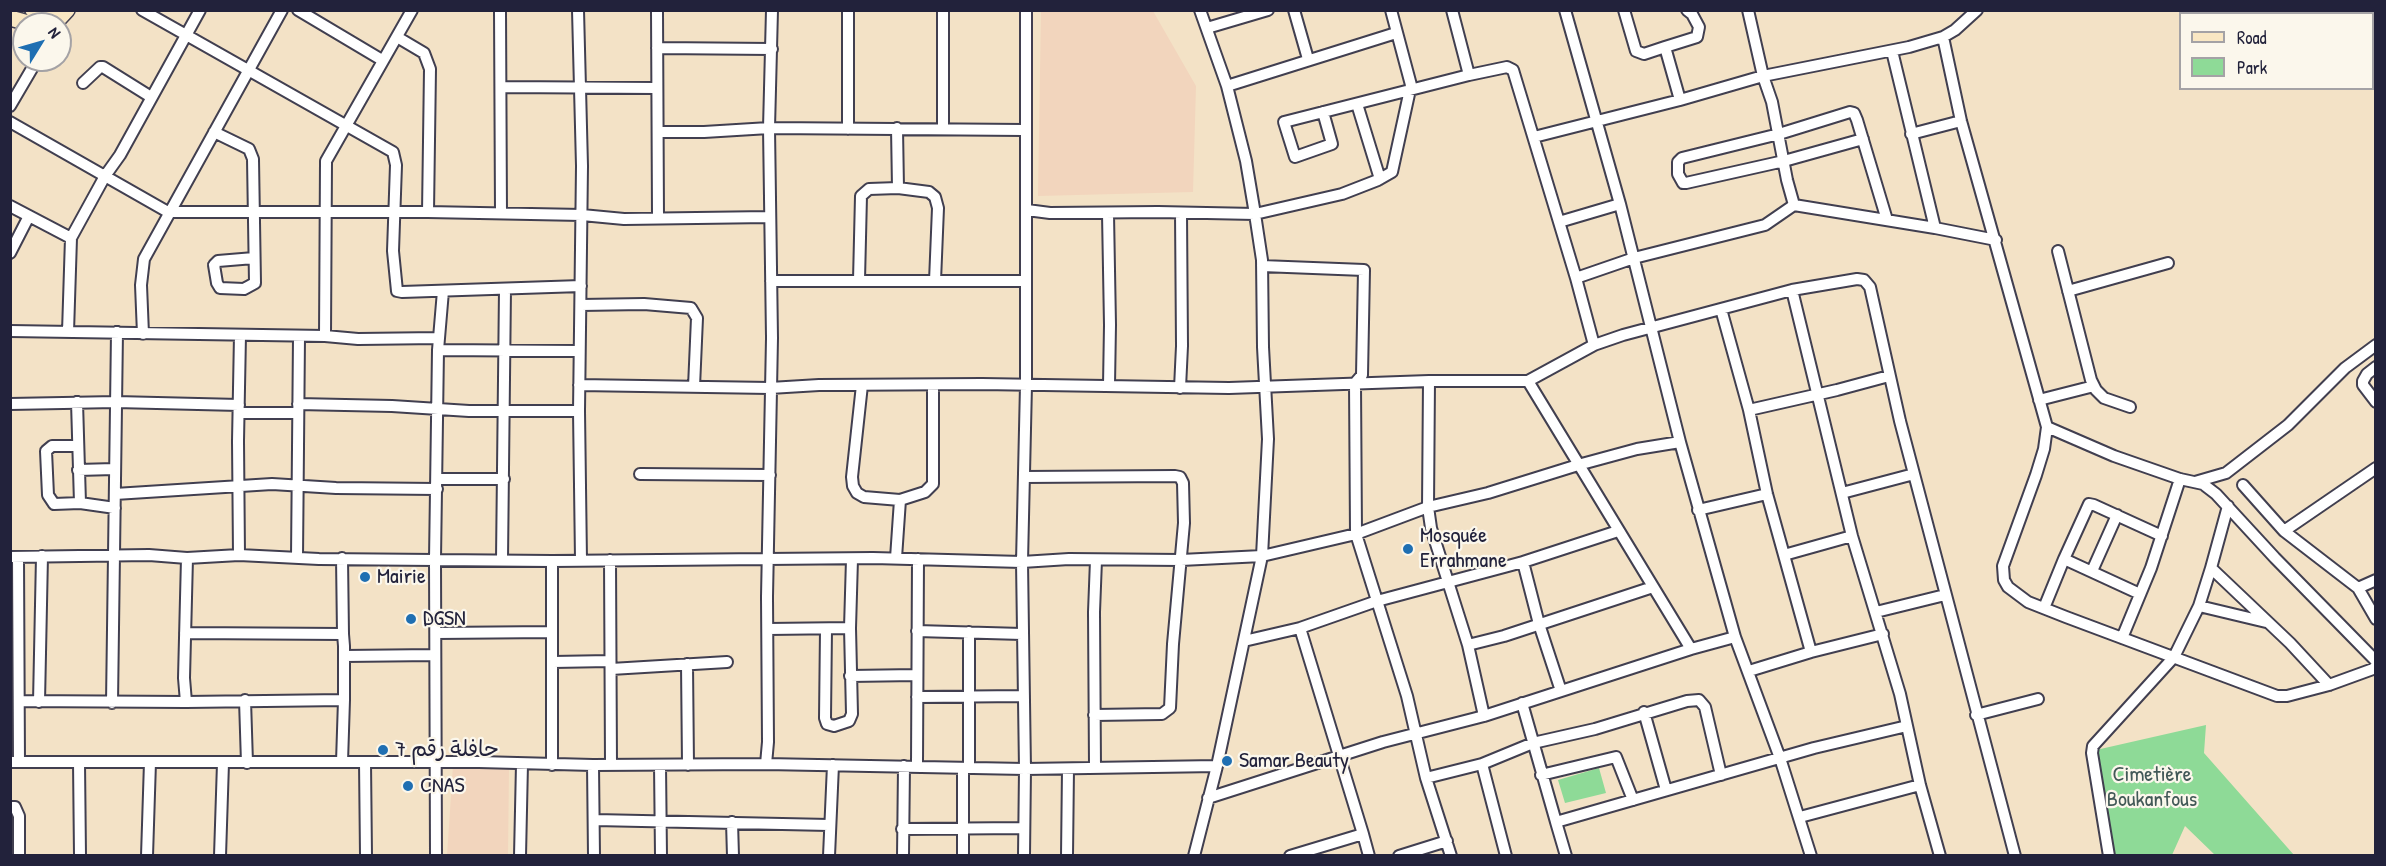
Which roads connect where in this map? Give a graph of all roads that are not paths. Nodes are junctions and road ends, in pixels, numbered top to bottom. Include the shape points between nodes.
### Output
1 (142, 10) edge
2 (200, 10) edge
3 (282, 10) edge
4 (298, 10) edge
5 (412, 10) edge
6 (500, 10) edge
7 (578, 10) edge
8 (657, 10) edge
9 (772, 10) edge
10 (848, 10) edge
11 (943, 10) edge
12 (1026, 10) edge
13 (1200, 10) edge
14 (1268, 10) edge
15 (1294, 10) edge
16 (1391, 10) edge
17 (1452, 10) edge
18 (1565, 10) edge
19 (1624, 10) edge
20 (1687, 10) edge
21 (1748, 10) edge
22 (1977, 10) edge
23 (1206, 28) junction
24 (1396, 33) junction
25 (187, 34) junction
26 (397, 37) junction
27 (1943, 37) junction
28 (1665, 47) junction
29 (657, 48) junction
30 (772, 49) junction
31 (1892, 51) junction
32 (1308, 59) junction
33 (382, 60) junction
34 (249, 71) junction
35 (28, 72) edge
36 (1469, 75) junction
37 (1763, 76) junction
38 (83, 84) dead end
39 (1227, 86) junction
40 (501, 87) junction
41 (578, 88) junction
42 (657, 88) junction
43 (15, 89) edge
44 (1411, 91) junction
45 (152, 97) junction
46 (1680, 100) junction
47 (1357, 104) junction
48 (10, 106) edge
49 (1323, 112) junction
50 (1597, 120) junction
51 (1961, 121) junction
52 (10, 122) edge
53 (346, 124) junction
54 (769, 128) junction
55 (897, 128) junction
56 (848, 129) junction
57 (943, 129) junction
58 (1024, 130) junction
59 (214, 132) junction
60 (658, 132) junction
61 (1779, 134) junction
62 (1911, 134) junction
63 (1534, 137) junction
64 (1863, 139) junction
65 (1784, 161) junction
66 (105, 176) junction
67 (1380, 179) junction
68 (898, 188) junction
69 (1620, 204) junction
70 (1794, 205) junction
71 (10, 206) edge
72 (1027, 210) junction
73 (253, 211) junction
74 (324, 211) junction
75 (168, 212) junction
76 (395, 212) junction
77 (428, 212) junction
78 (501, 213) junction
79 (1181, 213) junction
80 (1108, 214) junction
81 (1255, 214) junction
82 (582, 215) junction
83 (29, 216) junction
84 (658, 217) junction
85 (770, 217) junction
86 (1887, 220) junction
87 (1559, 222) junction
88 (1935, 228) junction
89 (70, 238) junction
90 (1996, 240) junction
91 (2058, 251) dead end
92 (10, 253) edge
93 (254, 258) dead end
94 (1634, 258) junction
95 (2168, 263) dead end
96 (1262, 266) junction
97 (1576, 278) junction
98 (859, 279) junction
99 (771, 281) junction
100 (935, 281) junction
101 (1025, 281) junction
102 (581, 286) junction
103 (505, 289) junction
104 (1792, 290) junction
105 (443, 291) junction
106 (2068, 291) junction
107 (581, 305) junction
108 (1721, 309) junction
109 (1650, 327) junction
110 (10, 331) edge
111 (69, 332) junction
112 (117, 332) junction
113 (143, 334) junction
114 (240, 335) junction
115 (299, 336) junction
116 (325, 336) junction
117 (439, 338) junction
118 (1594, 345) junction
119 (2376, 345) edge
120 (438, 350) junction
121 (504, 350) junction
122 (579, 351) junction
123 (2376, 367) edge
124 (1889, 376) junction
125 (1429, 381) junction
126 (1527, 381) junction
127 (1355, 383) junction
128 (579, 385) junction
129 (862, 385) junction
130 (933, 385) junction
131 (1026, 385) junction
132 (1109, 385) junction
133 (2094, 386) junction
134 (694, 387) junction
135 (1265, 387) junction
136 (770, 388) junction
137 (1180, 388) junction
138 (1817, 395) junction
139 (2039, 400) junction
140 (77, 402) junction
141 (116, 402) junction
142 (2376, 402) edge
143 (10, 404) edge
144 (2130, 407) dead end
145 (239, 409) junction
146 (298, 409) junction
147 (437, 409) junction
148 (504, 410) junction
149 (1749, 410) junction
150 (579, 411) junction
151 (2047, 427) junction
152 (1680, 442) junction
153 (77, 446) junction
154 (1578, 465) junction
155 (2376, 468) edge
156 (114, 469) junction
157 (78, 470) junction
158 (640, 474) dead end
159 (1914, 474) junction
160 (770, 475) junction
161 (1024, 477) junction
162 (504, 479) junction
163 (2180, 479) junction
164 (2195, 482) junction
165 (298, 484) junction
166 (437, 484) junction
167 (238, 485) junction
168 (2243, 485) dead end
169 (1842, 493) junction
170 (115, 494) junction
171 (1767, 494) junction
172 (900, 500) junction
173 (80, 503) junction
174 (2228, 506) junction
175 (1428, 507) junction
176 (115, 508) junction
177 (1698, 510) junction
178 (2117, 515) junction
179 (1618, 531) junction
180 (2284, 531) junction
181 (1356, 534) junction
182 (1852, 536) junction
183 (2162, 536) junction
184 (239, 555) junction
185 (1784, 555) junction
186 (42, 556) junction
187 (114, 556) junction
188 (1262, 556) junction
189 (14, 557) edge
190 (187, 558) junction
191 (297, 558) junction
192 (342, 558) junction
193 (896, 558) junction
194 (435, 559) junction
195 (502, 559) junction
196 (852, 559) junction
197 (918, 559) junction
198 (2064, 559) junction
199 (581, 560) junction
200 (768, 560) junction
201 (1096, 560) junction
202 (1181, 560) junction
203 (552, 561) junction
204 (610, 561) junction
205 (1022, 562) junction
206 (1523, 562) junction
207 (2211, 568) junction
208 (2092, 571) junction
209 (2376, 580) edge
210 (1448, 582) junction
211 (1653, 587) junction
212 (2358, 588) junction
213 (2140, 594) junction
214 (1945, 595) junction
215 (1377, 602) junction
216 (2199, 606) junction
217 (2044, 608) junction
218 (1876, 612) junction
219 (2376, 619) edge
220 (2268, 622) junction
221 (1539, 624) junction
222 (1300, 627) junction
223 (850, 628) junction
224 (768, 629) junction
225 (826, 629) junction
226 (917, 631) junction
227 (552, 632) junction
228 (969, 632) junction
229 (185, 633) junction
230 (436, 633) junction
231 (343, 634) junction
232 (1022, 634) junction
233 (1883, 634) junction
234 (1735, 637) junction
235 (2122, 638) junction
236 (1245, 641) junction
237 (1468, 645) junction
238 (1691, 649) junction
239 (1811, 652) junction
240 (435, 655) junction
241 (344, 656) junction
242 (2174, 657) junction
243 (553, 662) junction
244 (727, 662) dead end
245 (687, 664) junction
246 (14, 665) edge
247 (611, 665) junction
248 (2374, 666) edge
249 (1749, 671) junction
250 (916, 675) junction
251 (850, 676) junction
252 (2329, 685) junction
253 (1561, 691) junction
254 (1024, 696) junction
255 (917, 697) junction
256 (969, 698) junction
257 (2038, 699) dead end
258 (245, 700) junction
259 (344, 700) junction
260 (18, 701) junction
261 (39, 702) junction
262 (186, 702) junction
263 (112, 703) junction
264 (1521, 703) junction
265 (1644, 712) junction
266 (1094, 715) junction
267 (1977, 715) junction
268 (1484, 716) junction
269 (1907, 726) junction
270 (1417, 732) junction
271 (1533, 743) junction
272 (1340, 756) junction
273 (1780, 758) junction
274 (15, 762) edge
275 (79, 762) junction
276 (150, 762) junction
277 (342, 762) junction
278 (365, 762) junction
279 (223, 763) junction
280 (247, 763) junction
281 (435, 764) junction
282 (522, 764) junction
283 (611, 764) junction
284 (766, 764) junction
285 (1482, 764) junction
286 (552, 765) junction
287 (593, 765) junction
288 (660, 765) junction
289 (688, 765) junction
290 (833, 765) junction
291 (917, 765) junction
292 (904, 766) junction
293 (1217, 766) junction
294 (1095, 767) junction
295 (966, 768) junction
296 (1025, 769) junction
297 (1068, 769) junction
298 (1541, 775) junction
299 (1721, 775) junction
300 (1426, 778) junction
301 (1920, 785) junction
302 (1666, 790) junction
303 (1208, 798) junction
304 (1633, 800) junction
305 (10, 807) edge
306 (1800, 817) junction
307 (595, 820) junction
308 (660, 822) junction
309 (732, 822) junction
310 (1556, 822) junction
311 (829, 825) junction
312 (1024, 828) junction
313 (902, 829) junction
314 (963, 829) junction
315 (1363, 834) junction
316 (1446, 841) junction
317 (19, 855) edge
318 (81, 855) edge
319 (147, 855) edge
320 (219, 855) edge
321 (366, 855) edge
322 (436, 855) edge
323 (520, 855) edge
324 (594, 855) edge
325 (660, 855) edge
326 (733, 855) edge
327 (829, 855) edge
328 (903, 855) edge
329 (963, 855) edge
330 (1024, 855) edge
331 (1067, 855) edge
332 (1194, 855) edge
333 (1290, 855) edge
334 (1369, 855) edge
335 (1399, 855) edge
336 (1451, 855) edge
337 (1506, 855) edge
338 (1566, 855) edge
339 (1811, 855) edge
340 (1940, 855) edge
341 (2015, 855) edge
342 (2109, 855) edge

1 - 25 street
2 - 25 street
3 - 34 street
4 - 33 street
5 - 26 street
6 - 40 street
7 - 41 street
8 - 29 street
9 - 30 street
10 - 56 street
11 - 57 street
12 - 58 street
13 - 23 street
14 - 23 street
15 - 32 street
16 - 24 street
17 - 36 street
18 - 50 street
19 - 28 street via 1636,51 1644,54
20 - 28 street via 1699,27 1697,37
21 - 37 street
22 - 27 street
23 - 39 street
24 - 32 street
24 - 44 street
25 - 34 street
25 - 45 street
26 - 33 street
26 - 77 street via 424,53 430,69
27 - 31 street
27 - 51 street
28 - 46 street
29 - 30 street
29 - 42 street
30 - 54 street
31 - 37 street
31 - 62 street
32 - 39 street
33 - 53 street
34 - 53 street
34 - 59 street
35 - 43 street
36 - 44 street
36 - 63 street via 1507,67 1513,70
37 - 46 street
37 - 61 street
38 - 45 street via 104,67
39 - 81 street
40 - 41 street
40 - 78 street
41 - 42 street
41 - 82 street
42 - 60 street
43 - 48 street
44 - 47 street
44 - 67 street via 1394,168
45 - 66 street
46 - 50 street
47 - 49 street
47 - 67 street
49 - 49 street via 1284,122 1295,157 1332,144
50 - 63 street
50 - 69 street
51 - 62 street
51 - 90 street
52 - 66 street
53 - 74 street via 326,161
53 - 76 street via 393,152
54 - 56 street
54 - 60 street
54 - 85 street
55 - 56 street
55 - 57 street
55 - 68 street
57 - 58 street
58 - 72 street
59 - 73 street via 252,152
59 - 75 street
60 - 84 street
61 - 64 street via 1850,112 1854,113
61 - 65 street
61 - 65 street via 1682,158 1678,174 1686,183
62 - 88 street
63 - 87 street
64 - 65 street
64 - 86 street
65 - 70 street
66 - 75 street
66 - 89 street
67 - 81 street via 1332,197
68 - 98 street via 868,189 861,196
68 - 100 street via 929,192 935,197
69 - 87 street
69 - 94 street
70 - 86 street
70 - 94 street via 1765,225
71 - 83 street
72 - 80 street
72 - 101 street
73 - 74 street
73 - 75 street
73 - 93 street
74 - 76 street
74 - 116 street
75 - 113 street via 144,259
76 - 77 street
76 - 105 street via 397,291
77 - 78 street
78 - 82 street
79 - 80 street
79 - 81 street
79 - 137 street
80 - 132 street
81 - 96 street
82 - 84 street
82 - 102 street
83 - 89 street
83 - 92 street
84 - 85 street
85 - 99 street
86 - 88 street
87 - 97 street
88 - 90 street
89 - 111 street
90 - 139 street
91 - 106 street
94 - 97 street
94 - 109 street
95 - 106 street
96 - 127 street via 1364,270 1362,375
96 - 135 street
97 - 118 street
98 - 99 street
98 - 100 street
99 - 136 street
100 - 101 street
101 - 131 street
102 - 103 street
102 - 107 street
103 - 105 street
103 - 121 street
104 - 108 street
104 - 124 street via 1864,280 1869,287
104 - 138 street
105 - 117 street
106 - 133 street
107 - 122 street
107 - 134 street via 691,308 697,318
108 - 109 street
108 - 149 street
109 - 118 street
109 - 152 street
110 - 111 street
111 - 112 street
112 - 113 street
112 - 141 street
113 - 114 street
114 - 115 street
114 - 145 street
115 - 116 street
115 - 146 street
116 - 117 street
117 - 120 street
118 - 126 street
119 - 164 street via 2345,368 2288,425 2226,473
120 - 121 street
120 - 147 street
121 - 122 street
121 - 148 street
122 - 128 street
123 - 142 street via 2367,374 2363,385
124 - 138 street
124 - 159 street
125 - 126 street
125 - 127 street
125 - 175 street
126 - 154 street
127 - 135 street
127 - 181 street
128 - 134 street
128 - 150 street
129 - 130 street
129 - 136 street
129 - 172 street via 854,486 864,497
130 - 131 street
130 - 172 street via 933,484 925,492
131 - 132 street
131 - 161 street
132 - 137 street
133 - 139 street
133 - 144 street via 2104,398
134 - 136 street
135 - 137 street
135 - 188 street via 1269,439
136 - 160 street
138 - 149 street
138 - 169 street
139 - 151 street
140 - 141 street
140 - 143 street
140 - 153 street
141 - 145 street
141 - 156 street
145 - 146 street
145 - 167 street
146 - 147 street
146 - 165 street
147 - 148 street
147 - 166 street
148 - 150 street
148 - 162 street
149 - 171 street
150 - 199 street
151 - 163 street
151 - 217 street via 2036,475 2003,566 2008,587
152 - 154 street
152 - 177 street
153 - 157 street
153 - 173 street via 49,447 46,451 48,495 54,504
154 - 175 street
154 - 179 street
155 - 180 street
156 - 157 street
156 - 170 street
157 - 173 street
158 - 160 street
159 - 169 street
159 - 214 street
160 - 200 street
161 - 202 street via 1180,477
161 - 205 street
162 - 166 street
162 - 195 street
163 - 164 street
163 - 183 street
164 - 174 street via 2203,484
165 - 166 street via 336,488
165 - 167 street
165 - 191 street
166 - 194 street
167 - 170 street
167 - 184 street
168 - 180 street
169 - 182 street
170 - 176 street
171 - 177 street
171 - 185 street
172 - 193 street
173 - 176 street
174 - 207 street
174 - 248 street
175 - 181 street
175 - 210 street
176 - 187 street
177 - 234 street
178 - 183 street
178 - 198 street via 2089,504
178 - 208 street
179 - 206 street
179 - 211 street
180 - 212 street
181 - 188 street
181 - 215 street
182 - 185 street
182 - 218 street
183 - 213 street
184 - 190 street
184 - 191 street
185 - 239 street
186 - 187 street
186 - 189 street
186 - 261 street
187 - 190 street
187 - 263 street
188 - 202 street
188 - 236 street
189 - 246 street
190 - 229 street
191 - 192 street
192 - 194 street
192 - 231 street
193 - 196 street
193 - 197 street
194 - 195 street
194 - 230 street
195 - 203 street
196 - 200 street
196 - 223 street
197 - 205 street
197 - 226 street
198 - 208 street
198 - 217 street
199 - 203 street
199 - 204 street
200 - 204 street
200 - 224 street
201 - 202 street
201 - 205 street
201 - 266 street
202 - 266 street via 1170,708 1162,714
203 - 227 street
204 - 247 street
205 - 232 street
206 - 210 street
206 - 221 street
207 - 216 street
207 - 220 street
208 - 213 street
209 - 212 street
210 - 215 street
210 - 237 street
211 - 221 street
211 - 238 street
212 - 219 street
213 - 235 street
214 - 218 street
214 - 267 street
215 - 222 street
215 - 270 street
216 - 220 street
216 - 242 street
217 - 235 street
218 - 233 street
220 - 252 street
221 - 237 street
221 - 253 street
222 - 236 street
222 - 272 street
223 - 225 street
223 - 251 street
224 - 225 street
224 - 284 street
225 - 251 street via 827,724 849,721
226 - 228 street
226 - 250 street
227 - 230 street
227 - 243 street
228 - 232 street
228 - 256 street
229 - 231 street
229 - 262 street
230 - 240 street
231 - 241 street
232 - 254 street
233 - 239 street
233 - 269 street
234 - 238 street
234 - 249 street
235 - 242 street
236 - 293 street
237 - 268 street
238 - 253 street
239 - 249 street
240 - 241 street
240 - 281 street
241 - 259 street
242 - 252 street via 2277,696
242 - 342 street via 2093,746
243 - 247 street
243 - 286 street
244 - 245 street
245 - 247 street
245 - 289 street
246 - 260 street
247 - 283 street
248 - 252 street
249 - 273 street
250 - 251 street
250 - 255 street
253 - 264 street
254 - 256 street
254 - 296 street
255 - 256 street
255 - 291 street
256 - 295 street
257 - 267 street
258 - 259 street
258 - 262 street
258 - 280 street
259 - 277 street
260 - 261 street
260 - 274 street
261 - 263 street
262 - 263 street
264 - 268 street
264 - 271 street
265 - 271 street
265 - 299 street via 1700,699
265 - 302 street
266 - 294 street
267 - 341 street
268 - 270 street
269 - 273 street
269 - 301 street
270 - 272 street
270 - 300 street
271 - 285 street
271 - 298 street
272 - 303 street
272 - 315 street
273 - 299 street
273 - 306 street
274 - 275 street
275 - 276 street
275 - 318 street
276 - 279 street
276 - 319 street
277 - 278 street
277 - 280 street
278 - 281 street
278 - 321 street
279 - 280 street
279 - 320 street
281 - 282 street
281 - 322 street
282 - 286 street
282 - 323 street
283 - 287 street
283 - 288 street
284 - 289 street
284 - 290 street
285 - 300 street
285 - 337 street
286 - 287 street
287 - 307 street
288 - 289 street
288 - 308 street
290 - 292 street
290 - 311 street
291 - 292 street
291 - 295 street
292 - 313 street
293 - 294 street
293 - 303 street
294 - 297 street
295 - 296 street
295 - 314 street
296 - 297 street
296 - 312 street
297 - 331 street
298 - 304 street via 1616,757
298 - 310 street
299 - 302 street
300 - 316 street
301 - 306 street
301 - 340 street
302 - 304 street
303 - 332 street
304 - 310 street
305 - 317 street via 15,807 19,816
306 - 339 street
307 - 308 street
307 - 324 street
308 - 309 street
308 - 325 street
309 - 311 street
309 - 326 street
310 - 338 street
311 - 327 street
312 - 314 street
312 - 330 street
313 - 314 street
313 - 328 street
314 - 329 street
315 - 333 street
315 - 334 street
316 - 335 street
316 - 336 street

